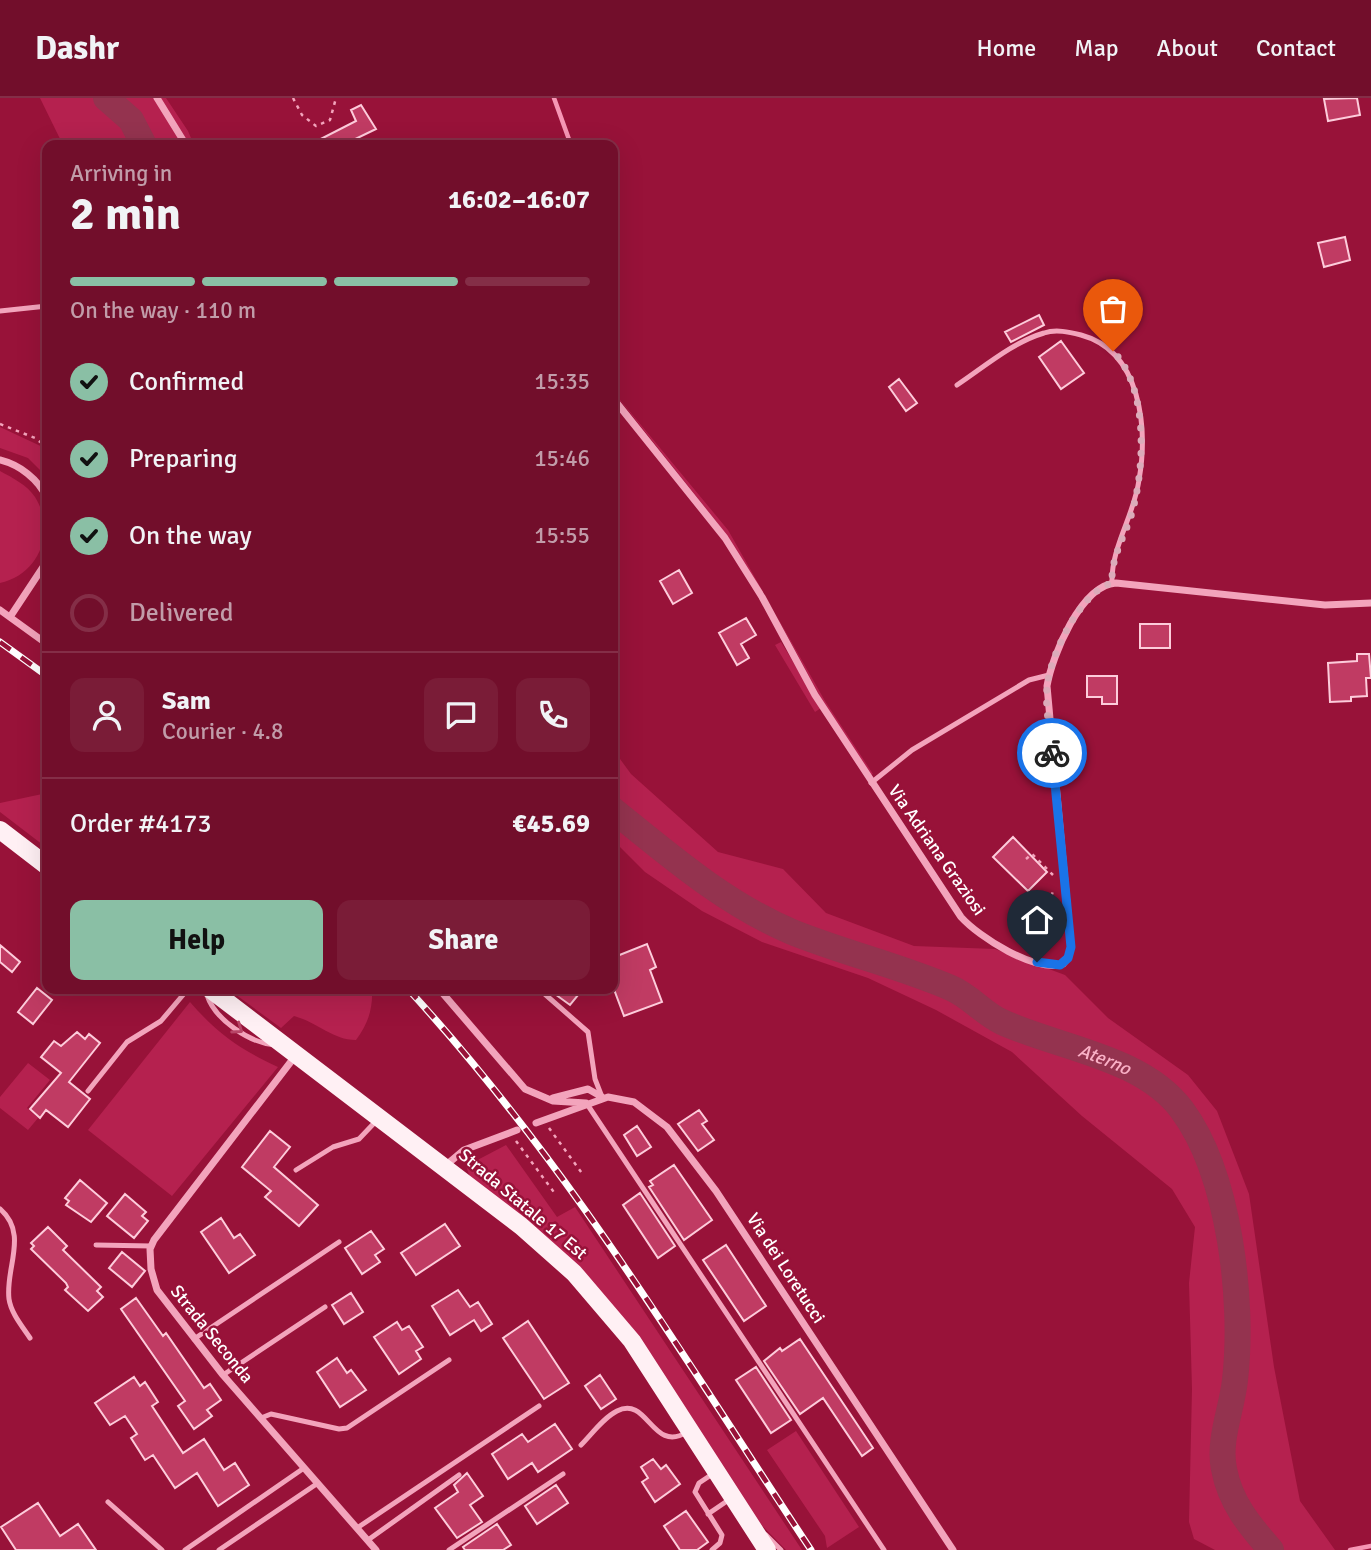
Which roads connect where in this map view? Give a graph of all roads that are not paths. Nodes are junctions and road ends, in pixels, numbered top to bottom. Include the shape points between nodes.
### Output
1 (157, 98) edge
2 (184, 140) edge
3 (42, 307) edge
4 (0, 311) edge
5 (957, 385) dead end
6 (618, 405) edge
7 (0, 460) edge
8 (42, 490) edge
9 (42, 569) edge
10 (1112, 583) junction
11 (1371, 603) edge
12 (0, 610) edge
13 (10, 617) junction
14 (42, 640) edge
15 (1049, 675) junction
16 (871, 783) junction
17 (0, 830) edge
18 (42, 862) edge
19 (184, 994) edge
20 (214, 994) edge
21 (443, 994) edge
22 (545, 994) edge
23 (292, 1050) junction
24 (89, 1091) dead end
25 (542, 1097) junction
26 (602, 1097) junction
27 (587, 1103) junction
28 (380, 1116) junction
29 (539, 1121) road end
30 (514, 1131) road end
31 (445, 1167) junction
32 (296, 1170) dead end
33 (0, 1209) edge
34 (338, 1242) dead end
35 (96, 1245) dead end
36 (151, 1246) junction
37 (325, 1307) dead end
38 (30, 1338) dead end
39 (194, 1339) junction
40 (449, 1360) dead end
41 (223, 1375) junction
42 (539, 1406) dead end
43 (261, 1418) junction
44 (690, 1430) junction
45 (581, 1445) dead end
46 (304, 1468) junction
47 (716, 1472) junction
48 (563, 1474) dead end
49 (459, 1475) dead end
50 (318, 1483) junction
51 (733, 1497) junction
52 (108, 1502) dead end
53 (708, 1514) junction
54 (751, 1526) junction
55 (357, 1528) junction
56 (368, 1540) junction
57 (162, 1550) edge
58 (185, 1550) edge
59 (219, 1550) edge
60 (376, 1550) edge
61 (449, 1550) edge
62 (712, 1550) edge
63 (766, 1550) edge
64 (781, 1550) edge
65 (884, 1550) edge
66 (953, 1550) edge

1 - 2 street
3 - 4 lane
5 - 10 lane via 1025,341 1051,331 1094,339 1121,360 1135,392 1141,470 1130,518 1112,563
6 - 16 street, Via Adriana Graziosi via 724,538
7 - 8 street via 19,467
9 - 13 street
10 - 11 street via 1325,605
10 - 15 street, Via Adriana Graziosi via 1099,589 1079,612 1057,650
12 - 13 street
13 - 14 street
15 - 16 lane via 1028,680 912,750
15 - 16 street, Via Adriana Graziosi via 1048,716 1071,942 1070,955 1063,964 1048,965 1015,954 972,929
17 - 18 main road
19 - 24 lane via 161,1021 127,1042
20 - 23 main road, Strada Statale 17 Est
21 - 25 street via 512,1076
22 - 26 lane via 588,1032
23 - 28 main road, Strada Statale 17 Est
23 - 36 street
25 - 26 street, Via dei Loretucci via 588,1089
25 - 27 street
26 - 27 street
26 - 66 street, Via dei Loretucci via 646,1109 690,1155
27 - 29 street
27 - 65 lane
28 - 31 main road, Strada Statale 17 Est
28 - 32 lane via 359,1139 332,1147
30 - 31 street via 464,1150
31 - 44 main road, Strada Statale 17 Est via 532,1234 584,1282 624,1331
33 - 38 lane via 14,1236 10,1303
34 - 39 lane
35 - 36 lane
36 - 39 street, Strada Seconda via 154,1285
37 - 41 lane
39 - 41 street, Strada Seconda
40 - 43 lane via 344,1429 271,1414
41 - 43 street, Strada Seconda
42 - 55 lane
43 - 46 street, Strada Seconda
44 - 45 lane via 666,1437 638,1412 624,1409 611,1415
44 - 47 main road, Strada Statale 17 Est
46 - 50 street, Strada Seconda
46 - 58 lane
47 - 51 main road, Strada Statale 17 Est
47 - 53 lane via 695,1491
48 - 61 lane
49 - 56 lane
50 - 55 street, Strada Seconda
50 - 59 lane
51 - 53 lane
51 - 54 main road, Strada Statale 17 Est
52 - 57 lane
53 - 62 lane via 722,1537
54 - 63 main road, Strada Statale 17 Est
54 - 64 lane
55 - 56 street, Strada Seconda
56 - 60 street, Strada Seconda

